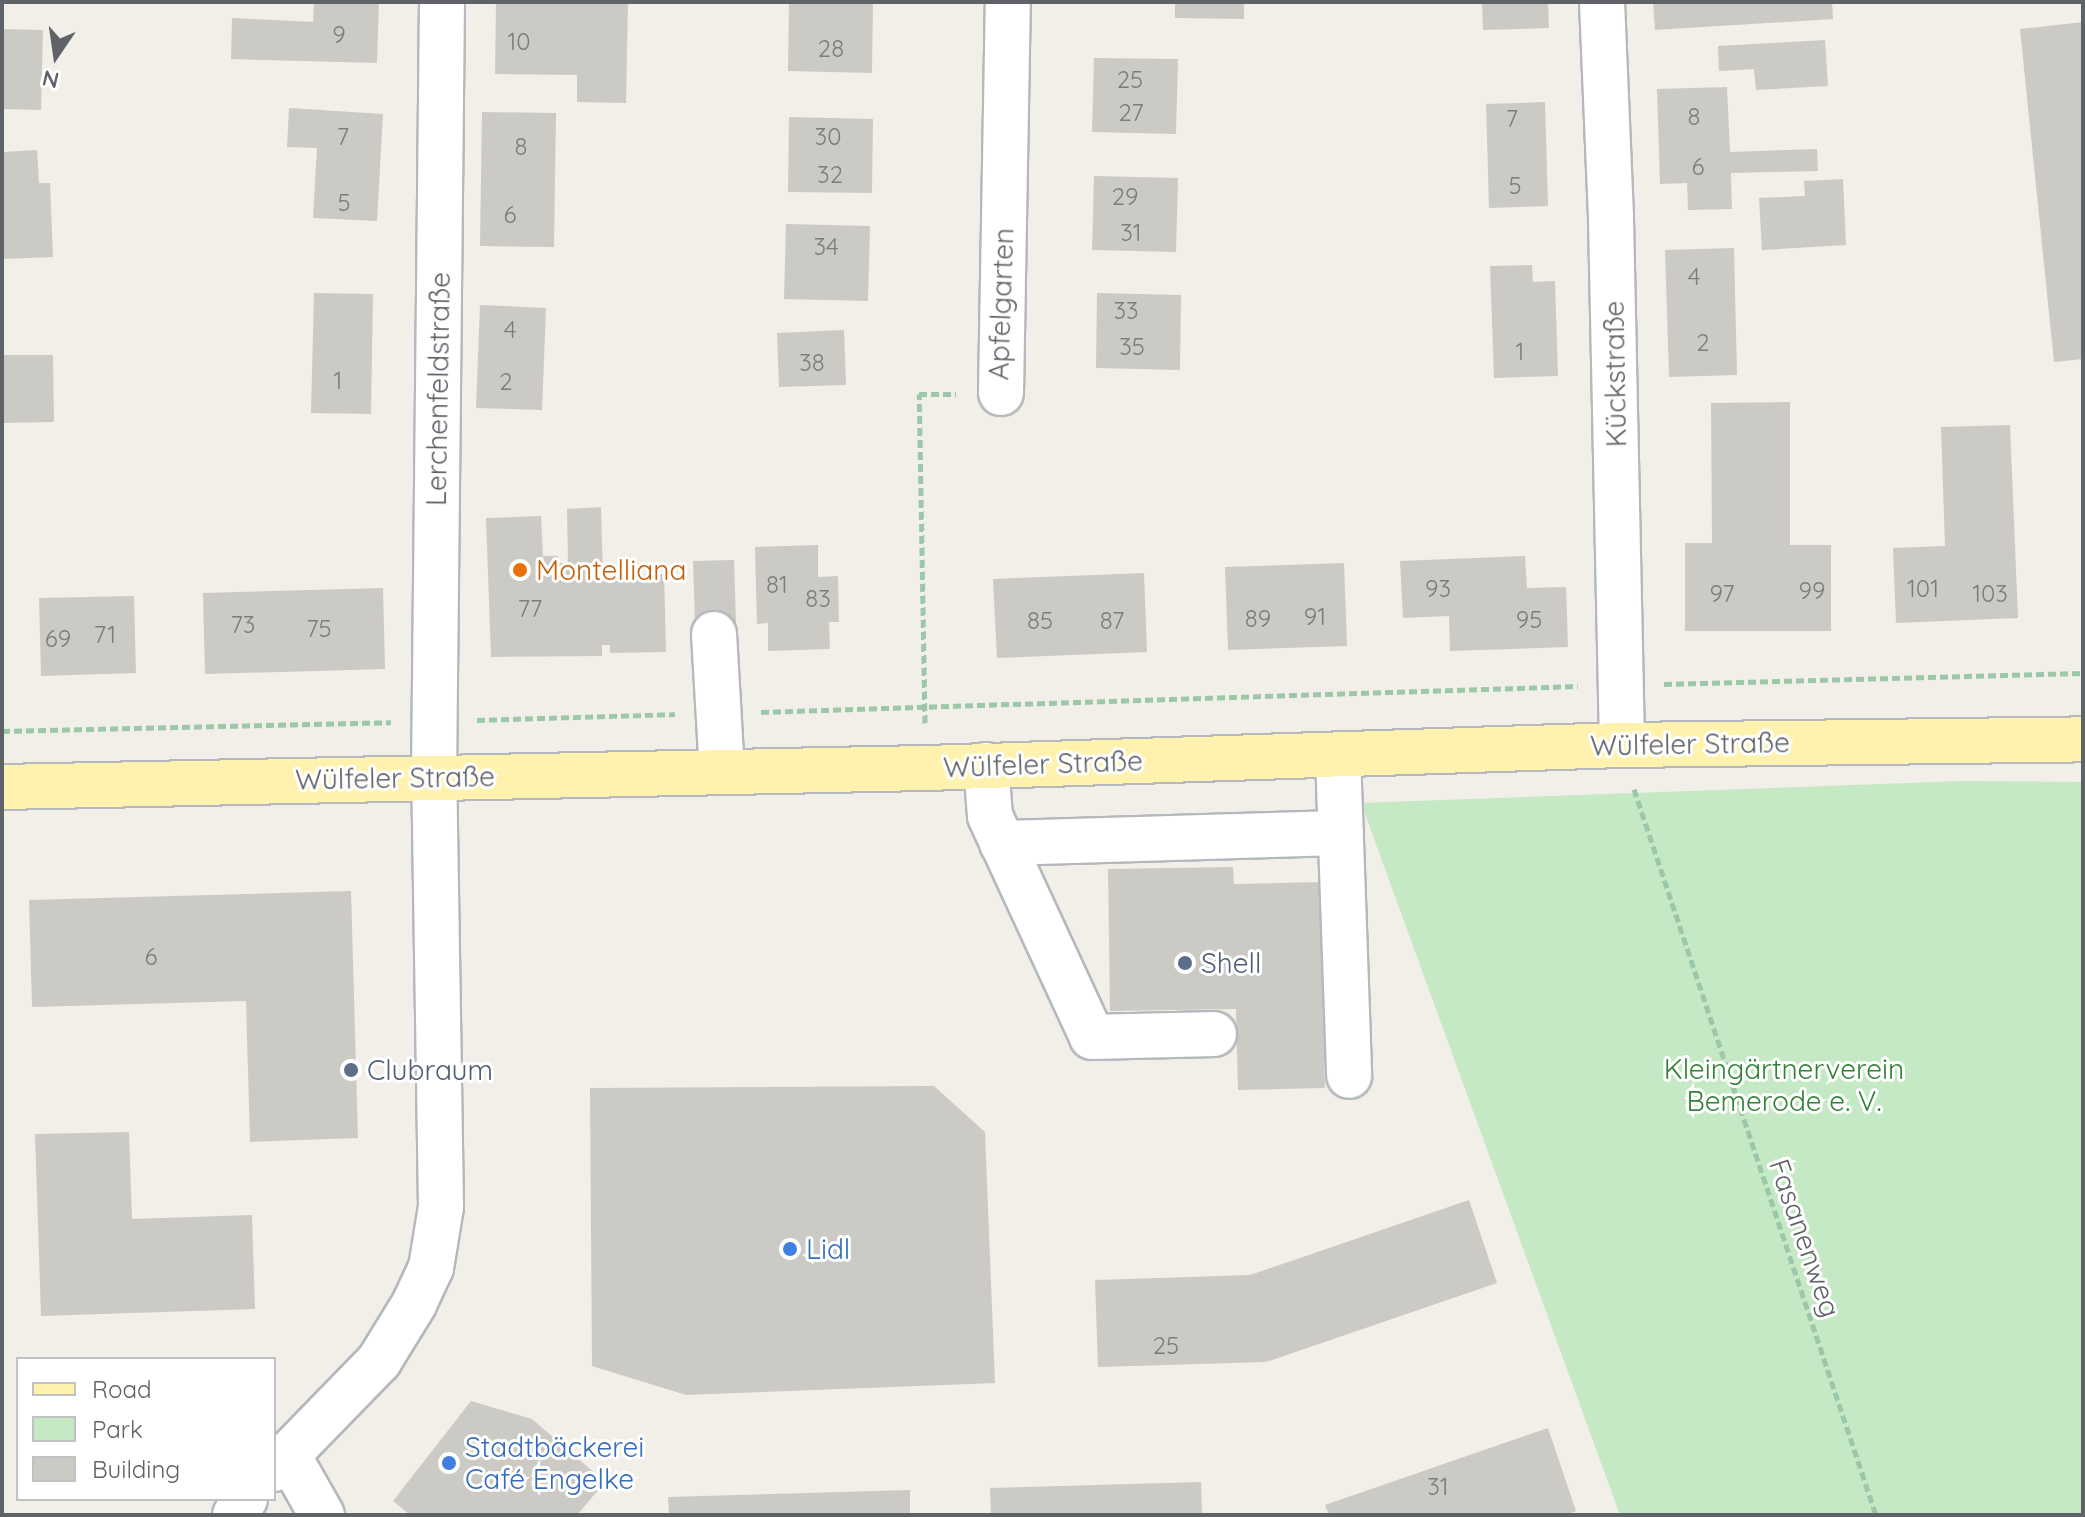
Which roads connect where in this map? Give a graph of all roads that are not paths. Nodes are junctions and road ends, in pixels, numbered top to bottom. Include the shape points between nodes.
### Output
1 (442, 2) edge
2 (1008, 2) edge
3 (1602, 2) edge
4 (1001, 393) road end
5 (714, 634) dead end
6 (2083, 739) edge
7 (1622, 745) junction
8 (1338, 755) junction
9 (986, 765) junction
10 (722, 772) junction
11 (434, 777) junction
12 (2, 787) edge
13 (1341, 833) junction
14 (1002, 843) junction
15 (1214, 1034) dead end
16 (1349, 1076) dead end
17 (281, 1462) edge
18 (322, 1515) edge

1 - 11 street, Lerchenfeldstraße
2 - 4 street, Apfelgarten
3 - 7 street, Kückstraße
5 - 10 street
6 - 7 main road, Wülfeler Straße
7 - 8 main road, Wülfeler Straße
8 - 9 main road, Wülfeler Straße
8 - 13 street
9 - 10 main road, Wülfeler Straße
9 - 14 street via 990,816
10 - 11 main road, Wülfeler Straße
11 - 12 main road, Wülfeler Straße
11 - 17 street, Lerchenfeldstraße via 441,1207 431,1268 379,1361
13 - 14 street
13 - 16 street
14 - 15 street via 1092,1037
17 - 18 street

